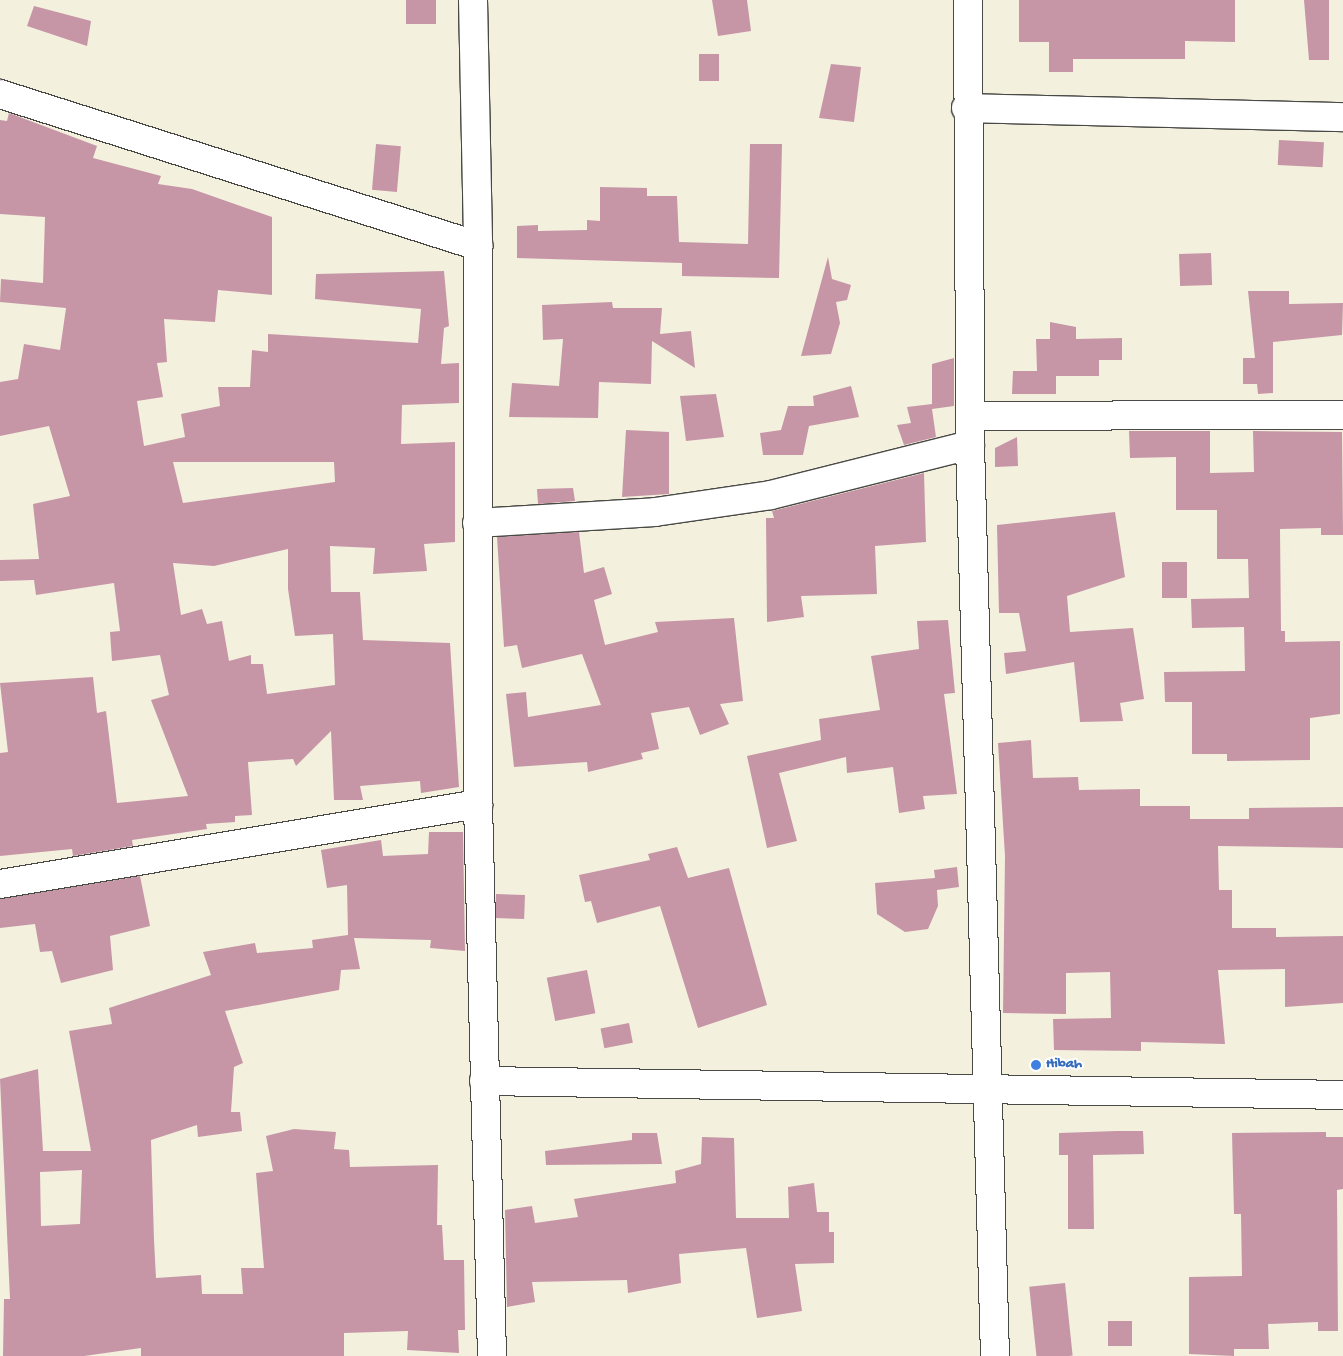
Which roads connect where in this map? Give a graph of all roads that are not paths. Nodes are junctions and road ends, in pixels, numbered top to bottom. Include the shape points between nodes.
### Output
1 (473, 0) edge
2 (968, 0) edge
3 (0, 94) edge
4 (966, 108) junction
5 (1343, 116) edge
6 (478, 246) junction
7 (1343, 414) edge
8 (970, 416) junction
9 (970, 445) junction
10 (477, 524) junction
11 (478, 804) junction
12 (0, 884) edge
13 (484, 1081) junction
14 (985, 1091) junction
15 (1343, 1095) edge
16 (492, 1356) edge
17 (996, 1356) edge

1 - 6 street
2 - 4 street
3 - 6 street
4 - 5 street
4 - 8 street
6 - 10 street
7 - 8 street
8 - 9 street
9 - 10 street via 771,496 655,512
9 - 14 street
10 - 11 street
11 - 12 street
11 - 13 street
13 - 14 street
13 - 16 street
14 - 15 street
14 - 17 street

